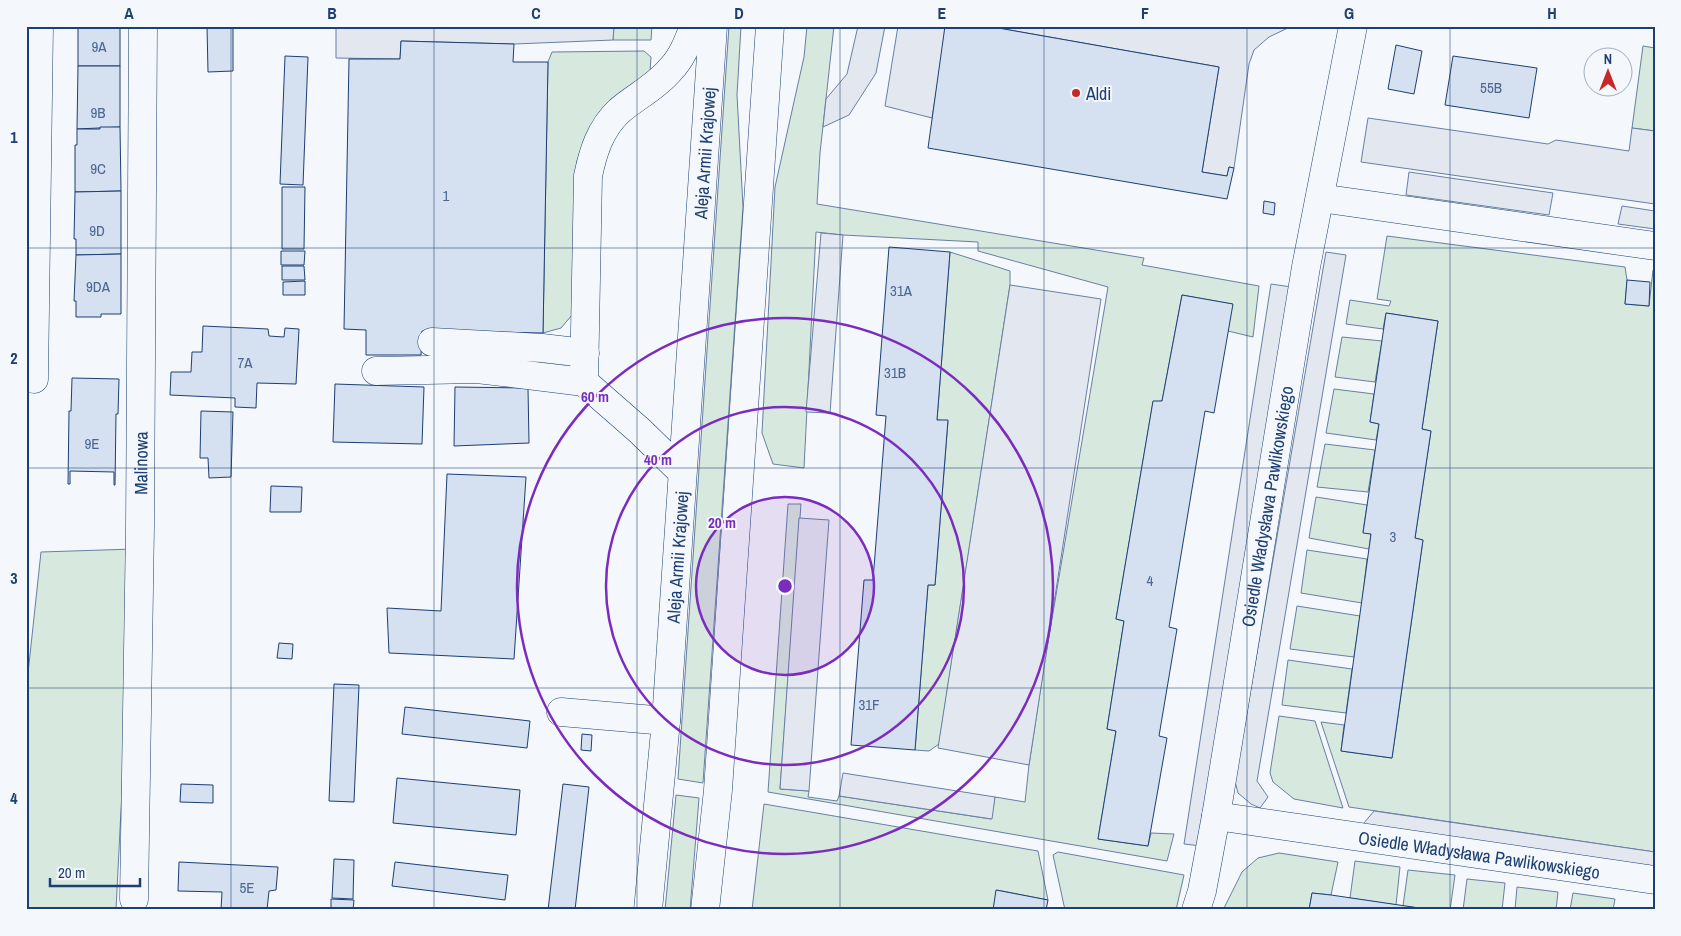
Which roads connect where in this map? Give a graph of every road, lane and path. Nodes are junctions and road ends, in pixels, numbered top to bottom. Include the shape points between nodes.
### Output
1 (39, 26) edge
2 (143, 26) edge
3 (694, 26) edge
4 (713, 26) edge
5 (770, 26) edge
6 (1353, 26) edge
7 (1320, 198) junction
8 (1655, 246) edge
9 (432, 342) dead end
10 (585, 354) junction
11 (376, 371) dead end
12 (34, 379) dead end
13 (584, 382) junction
14 (682, 472) junction
15 (561, 712) dead end
16 (666, 720) junction
17 (1216, 816) junction
18 (1655, 880) edge
19 (134, 899) dead end
20 (648, 910) edge
21 (705, 910) edge
22 (1196, 910) edge

1 - 12 street
2 - 19 street, Malinowa
3 - 10 street via 686,46 670,70 619,111 608,124 592,158 588,176
4 - 14 street, Aleja Armii Krajowej
5 - 21 street via 718,790
6 - 7 street, Osiedle Władysława Pawlikowskiego
7 - 8 street
7 - 17 street, Osiedle Władysława Pawlikowskiego
9 - 10 street via 542,348
10 - 13 street
11 - 13 street via 478,369
13 - 14 street
14 - 16 street, Aleja Armii Krajowej
15 - 16 street
16 - 20 street, Aleja Armii Krajowej
17 - 18 street, Osiedle Władysława Pawlikowskiego
17 - 22 street, Osiedle Władysława Pawlikowskiego

